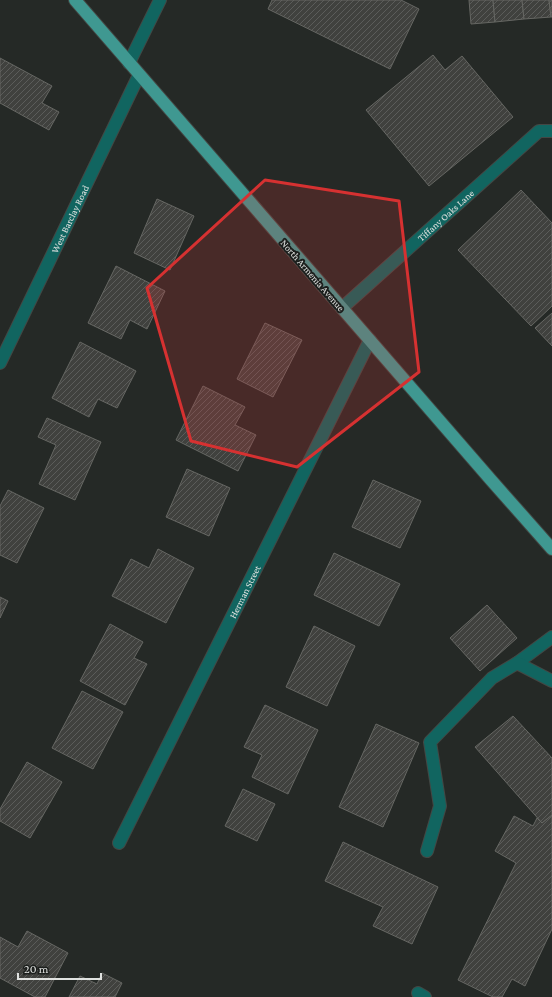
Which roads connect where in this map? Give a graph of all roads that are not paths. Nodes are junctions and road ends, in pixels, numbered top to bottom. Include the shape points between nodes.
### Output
1 (75, 0) edge
2 (160, 0) edge
3 (129, 63) junction
4 (139, 75) junction
5 (552, 131) edge
6 (342, 308) junction
7 (370, 340) junction
8 (0, 363) edge
9 (552, 549) edge
10 (552, 637) edge
11 (517, 664) junction
12 (552, 681) edge
13 (119, 843) dead end
14 (427, 851) dead end

1 - 3 main road, North Armenia Avenue
2 - 3 street
3 - 4 main road, North Armenia Avenue
4 - 6 main road, North Armenia Avenue
4 - 8 street, West Barclay Road
5 - 6 street, Tiffany Oaks Lane via 539,131
6 - 7 main road, North Armenia Avenue
7 - 9 main road, North Armenia Avenue
7 - 13 street, Herman Street
10 - 11 street
11 - 12 street
11 - 14 street via 492,678 430,742 440,806

